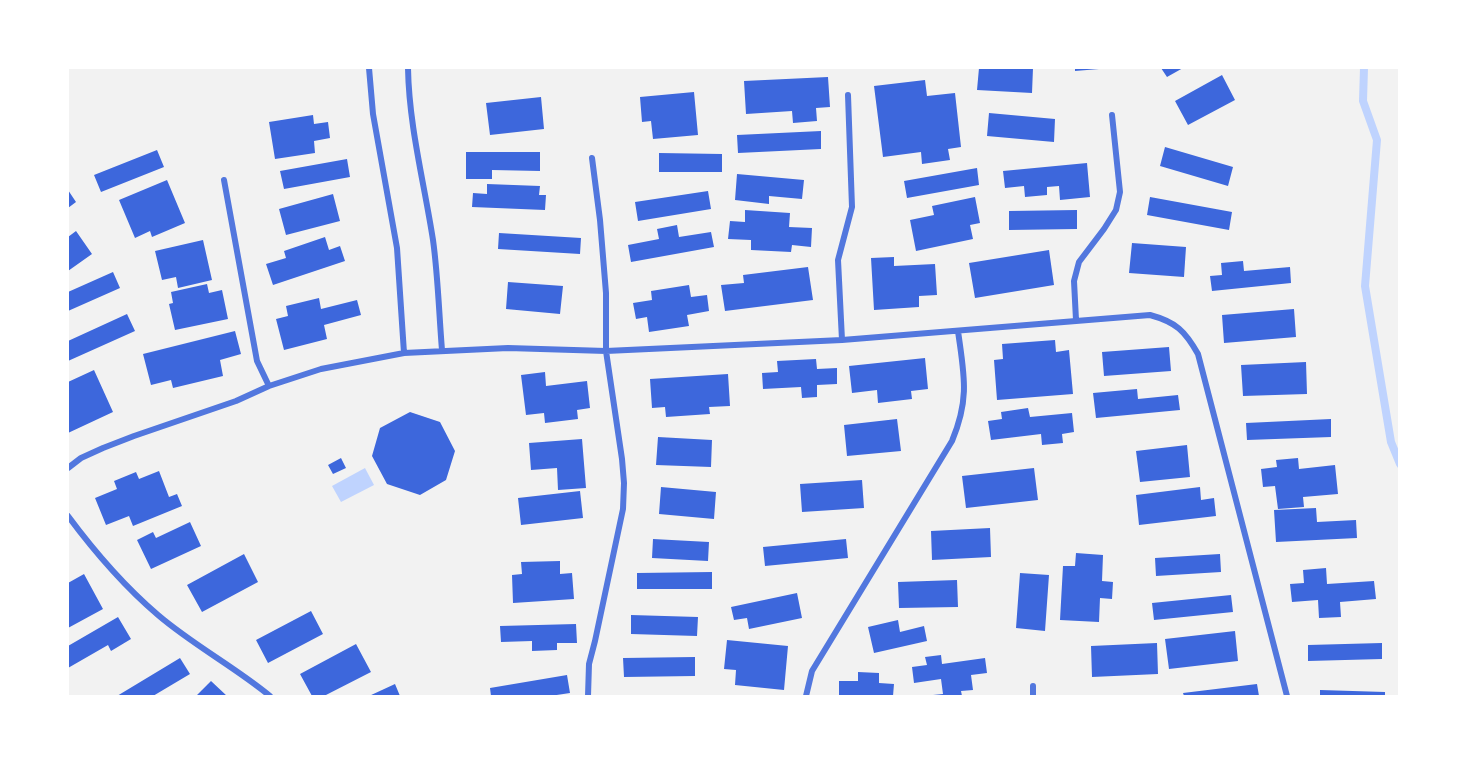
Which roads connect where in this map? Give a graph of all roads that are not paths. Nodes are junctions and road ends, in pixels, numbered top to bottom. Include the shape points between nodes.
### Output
1 (369, 68) edge
2 (408, 68) edge
3 (848, 95) dead end
4 (1112, 115) dead end
5 (592, 158) dead end
6 (224, 180) dead end
7 (1076, 320) junction
8 (958, 331) junction
9 (842, 340) junction
10 (442, 350) junction
11 (606, 351) junction
12 (404, 353) junction
13 (269, 386) junction
14 (68, 468) edge
15 (68, 516) edge
16 (1033, 686) dead end
17 (270, 696) edge
18 (588, 696) edge
19 (806, 696) edge
20 (1033, 696) edge
21 (1287, 696) edge

1 - 12 street via 373,114 397,248
2 - 10 street via 408,96 433,242
3 - 9 street via 852,207 838,260
4 - 7 street via 1120,192 1116,210 1079,262 1074,281
5 - 11 street via 606,293
6 - 13 street via 257,361
7 - 8 street
7 - 21 street via 1150,315 1165,319 1189,337 1198,354
8 - 9 street
8 - 19 street via 965,386 952,441 812,671
9 - 11 street
10 - 11 street
10 - 12 street
11 - 18 street via 622,459 623,509 589,664
12 - 13 street via 321,369
13 - 14 street via 103,448
15 - 17 street via 106,563 158,615
16 - 20 street

